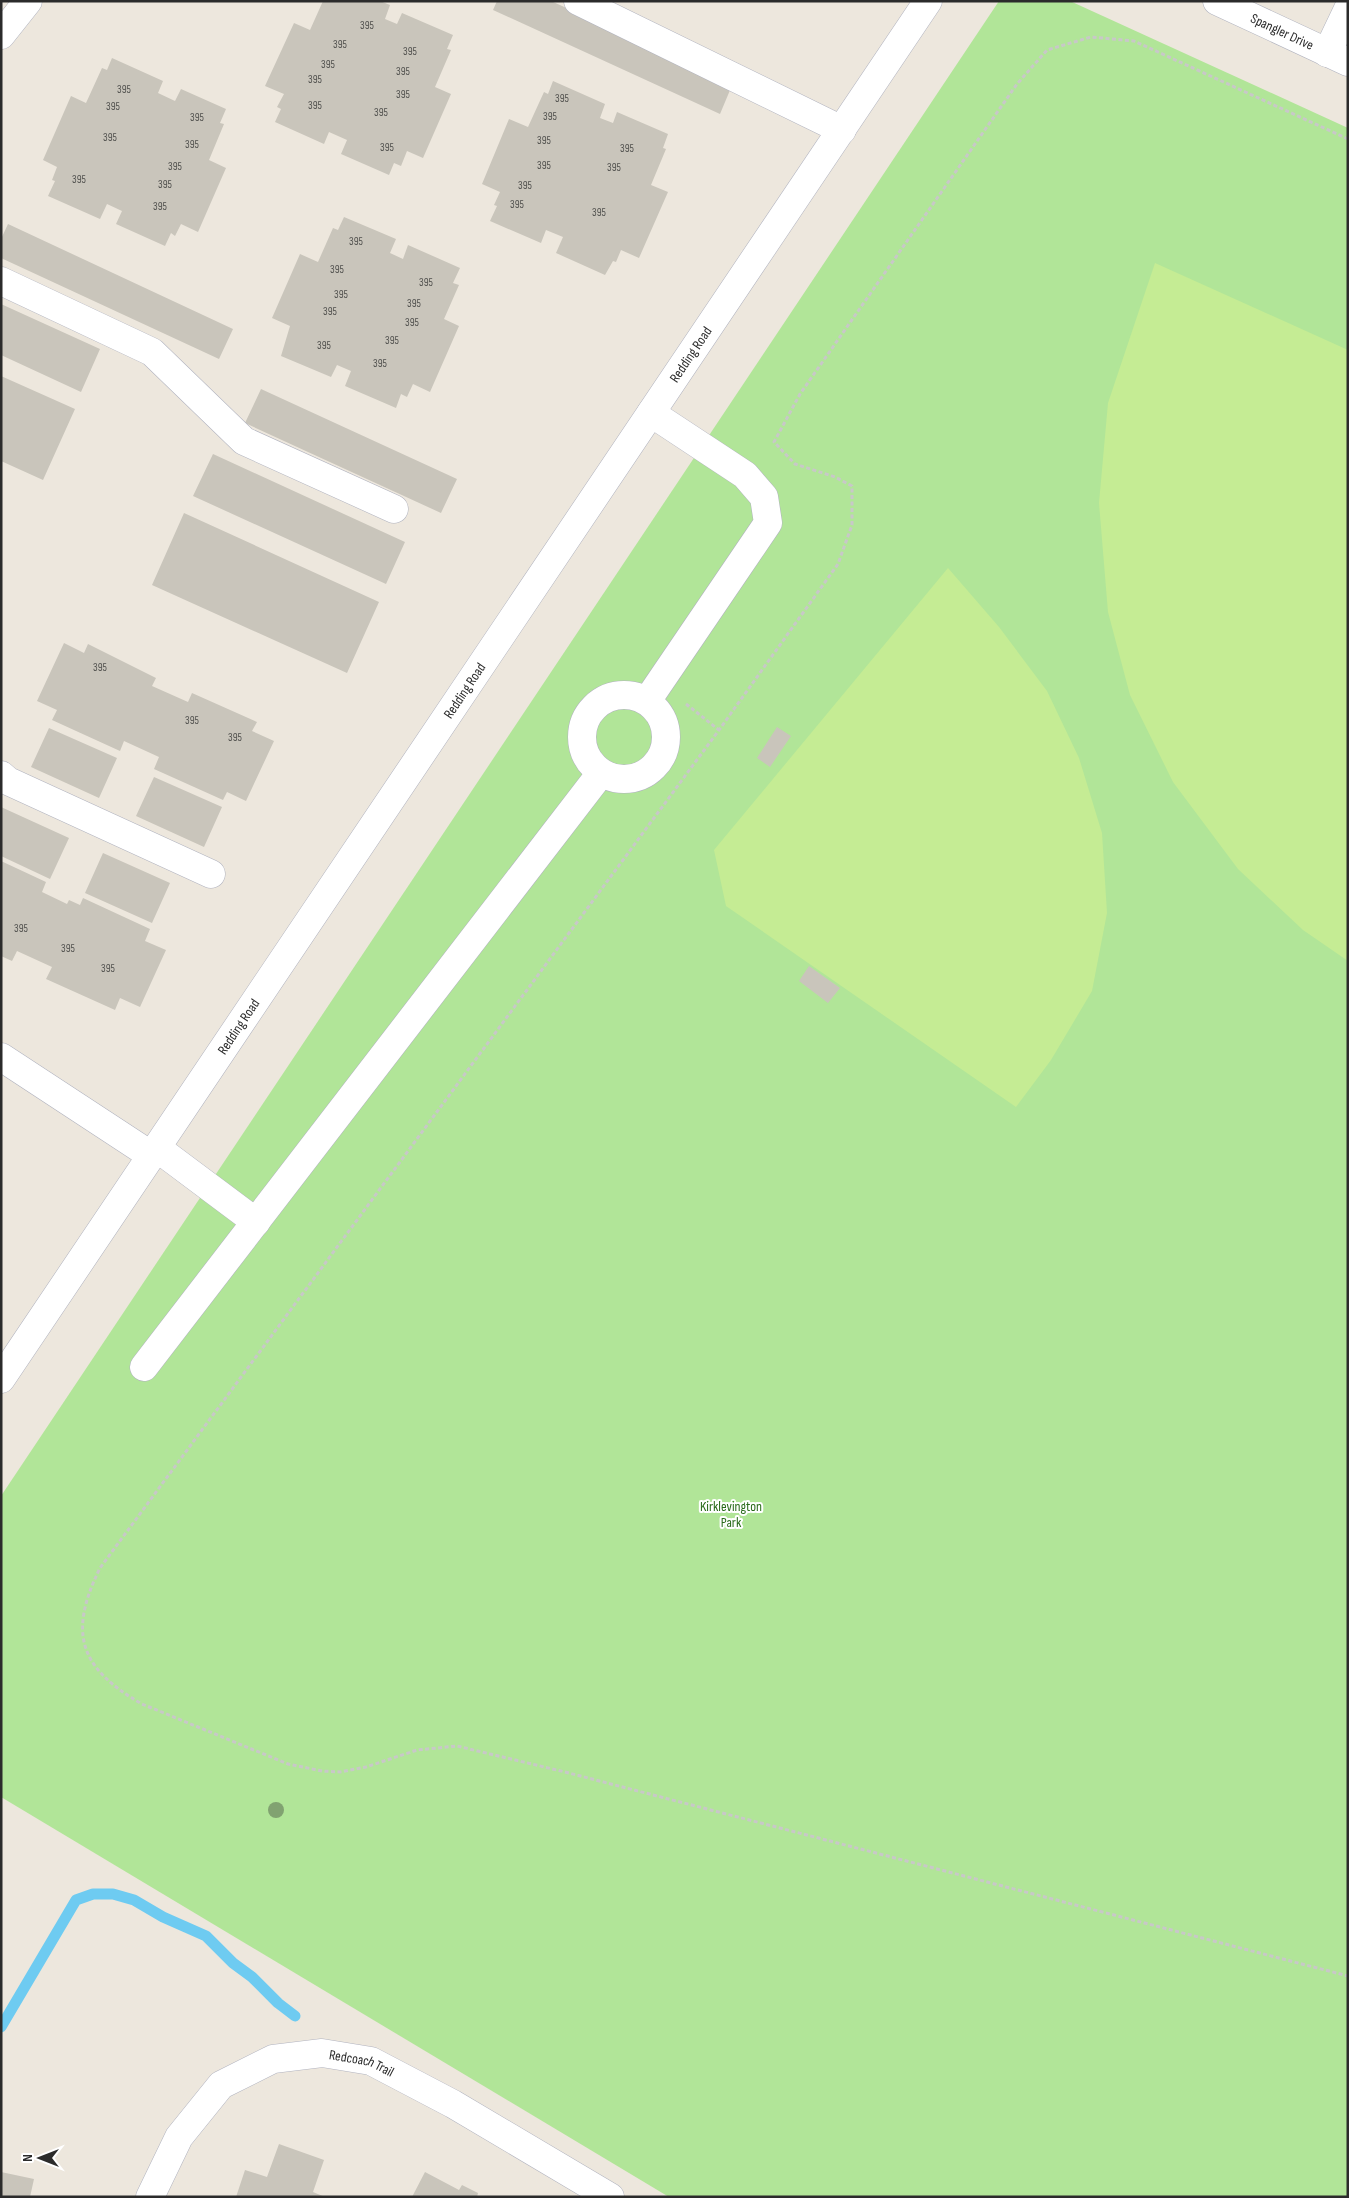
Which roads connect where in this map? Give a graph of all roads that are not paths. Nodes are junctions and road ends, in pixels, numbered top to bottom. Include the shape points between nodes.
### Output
1 (28, 1) edge
2 (578, 1) edge
3 (928, 1) edge
4 (1217, 1) edge
5 (1348, 9) edge
6 (1, 35) edge
7 (1338, 58) edge
8 (842, 130) junction
9 (1, 280) edge
10 (651, 413) junction
11 (394, 509) dead end
12 (653, 692) junction
13 (601, 773) junction
14 (1, 775) edge
15 (211, 874) dead end
16 (1, 1057) edge
17 (154, 1152) junction
18 (256, 1222) junction
19 (144, 1367) dead end
20 (1, 1379) edge
21 (150, 2197) edge
22 (610, 2197) edge

1 - 6 street
2 - 8 street
3 - 8 street, Redding Road
4 - 7 street, Spangler Drive
5 - 7 street
8 - 10 street, Redding Road
9 - 11 street via 152,352 244,441
10 - 12 street via 745,475 764,497 768,523
10 - 17 street, Redding Road
12 - 13 street via 615,695 600,702 589,714 582,729 583,746 589,761
12 - 13 street via 666,728 666,745 660,760 648,772 633,779 617,779
13 - 18 street
14 - 15 street
16 - 17 street
17 - 18 street
17 - 20 street, Redding Road
18 - 19 street
21 - 22 street, Redcoach Trail via 179,2137 221,2086 273,2058 322,2054 371,2061 453,2104

